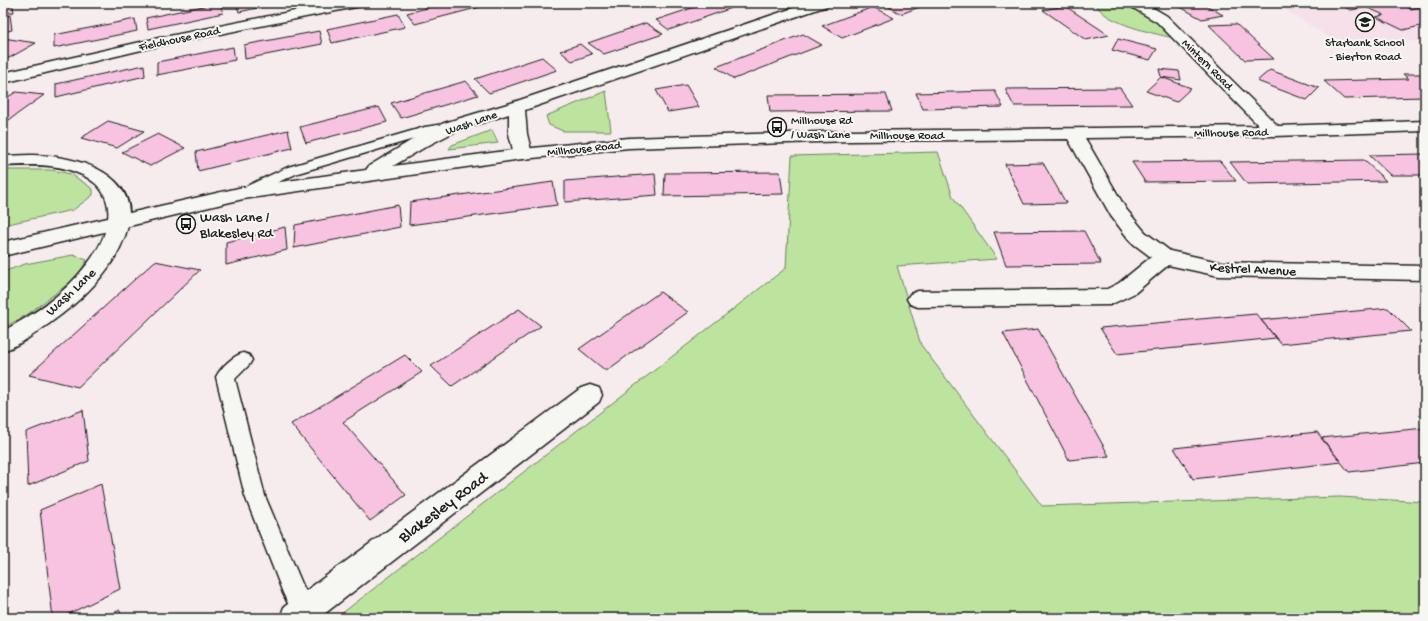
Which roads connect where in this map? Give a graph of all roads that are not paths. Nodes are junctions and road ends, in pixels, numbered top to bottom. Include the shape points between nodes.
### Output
1 (356, 3) edge
2 (822, 3) edge
3 (1135, 3) edge
4 (3, 78) edge
5 (516, 107) junction
6 (1425, 126) edge
7 (450, 127) junction
8 (1274, 131) junction
9 (1074, 134) junction
10 (523, 154) junction
11 (3, 161) edge
12 (367, 175) junction
13 (243, 193) junction
14 (120, 223) junction
15 (3, 249) edge
16 (1164, 257) junction
17 (1425, 273) edge
18 (918, 299) dead end
19 (3, 342) edge
20 (243, 360) dead end
21 (590, 395) dead end
22 (299, 614) edge

1 - 4 street, Fieldhouse Road via 154,43
2 - 5 street, Wash Lane
3 - 8 street, Mintern Road via 1162,18
5 - 7 street, Wash Lane
5 - 10 street
6 - 8 street, Millhouse Road
7 - 12 street, Wash Lane
7 - 13 lane via 430,130 293,170
8 - 9 street, Millhouse Road
9 - 10 street, Millhouse Road via 850,136 629,143
9 - 16 street, Kestrel Avenue via 1118,212 1138,237
10 - 12 street, Millhouse Road
11 - 14 street, Wash Lane via 58,162 81,168 100,177 113,189 120,205
12 - 13 street, Wash Lane
13 - 14 street, Wash Lane
14 - 15 street, Wash Lane
14 - 19 street, Wash Lane via 111,247 92,274 63,301 25,330
16 - 17 street, Kestrel Avenue via 1219,269
16 - 18 street via 1127,288 1110,297
20 - 22 lane via 225,377 255,496 294,593
21 - 22 street, Blakesley Road

